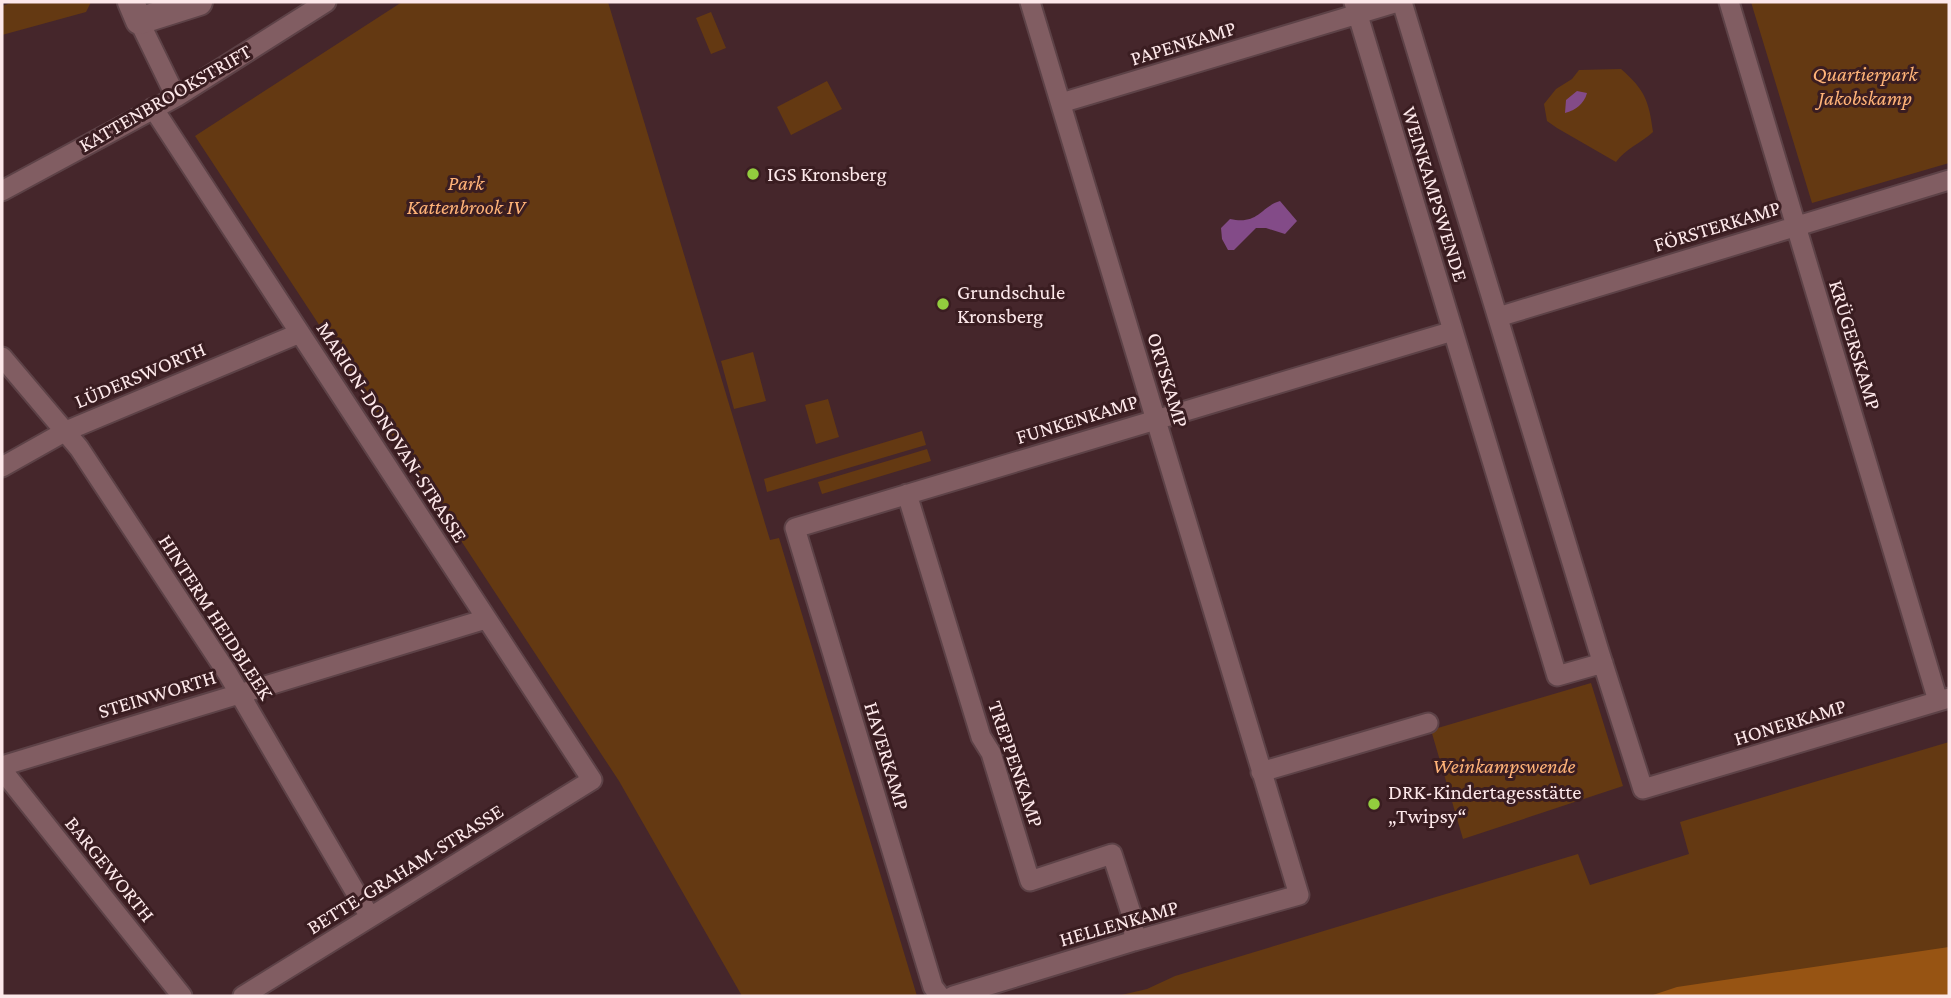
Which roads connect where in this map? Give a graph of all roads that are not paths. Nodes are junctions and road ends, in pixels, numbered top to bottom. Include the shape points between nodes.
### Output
1 (199, 2) edge
2 (326, 2) edge
3 (1030, 2) edge
4 (1400, 2) edge
5 (1728, 2) edge
6 (1355, 8) edge
7 (135, 11) edge
8 (176, 97) junction
9 (1061, 103) junction
10 (153, 108) junction
11 (1949, 180) edge
12 (2, 191) edge
13 (1796, 226) junction
14 (1498, 317) junction
15 (1453, 331) junction
16 (300, 333) junction
17 (2, 357) edge
18 (1156, 419) junction
19 (66, 431) junction
20 (2, 467) edge
21 (907, 494) junction
22 (795, 528) joint
23 (486, 619) junction
24 (1603, 663) junction
25 (240, 693) junction
26 (1944, 700) edge
27 (1428, 723) dead end
28 (2, 768) edge
29 (1261, 772) junction
30 (592, 780) joint
31 (1643, 789) joint
32 (1299, 895) joint
33 (370, 917) junction
34 (1134, 941) junction
35 (182, 996) edge
36 (243, 996) edge
37 (939, 996) edge
38 (953, 996) edge

1 - 7 main road
2 - 8 street, KATTENBROOKSTRIFT
3 - 9 street, ORTSKAMP
4 - 6 street, PAPENKAMP
4 - 14 street, WEINKAMPSWENDE
5 - 13 street, KRÜGERSKAMP
6 - 9 street, PAPENKAMP
6 - 15 street, WEINKAMPSWENDE
7 - 8 street
8 - 10 street, KATTENBROOKSTRIFT
9 - 18 street, ORTSKAMP
10 - 12 street, KATTENBROOKSTRIFT
10 - 16 street, MARION-DONOVAN-STRASSE
11 - 13 street, FÖRSTERKAMP
13 - 14 street, FÖRSTERKAMP
13 - 26 street, KRÜGERSKAMP
14 - 24 street, WEINKAMPSWENDE
15 - 18 street, FUNKENKAMP
15 - 24 street, WEINKAMPSWENDE via 1557,676
16 - 19 street, LÜDERSWORTH
16 - 23 street, MARION-DONOVAN-STRASSE
17 - 19 street, HINTERM HEIDBLEEK
18 - 21 street, FUNKENKAMP
18 - 29 street, ORTSKAMP
19 - 20 street, LÜDERSWORTH
19 - 25 street, HINTERM HEIDBLEEK
21 - 22 street, FUNKENKAMP
21 - 34 street, TREPPENKAMP via 1030,881 1112,854 1133,919
22 - 37 street, HAVERKAMP
23 - 25 street, STEINWORTH
23 - 30 street, MARION-DONOVAN-STRASSE
24 - 31 street, WEINKAMPSWENDE
25 - 28 street, STEINWORTH
25 - 33 street, HINTERM HEIDBLEEK
26 - 31 street, HONERKAMP
27 - 29 street
28 - 35 street, BARGEWORTH
29 - 32 street, ORTSKAMP
30 - 33 street, BETTE-GRAHAM-STRASSE
32 - 34 street, HELLENKAMP
33 - 36 street, BETTE-GRAHAM-STRASSE
34 - 38 street, HELLENKAMP

